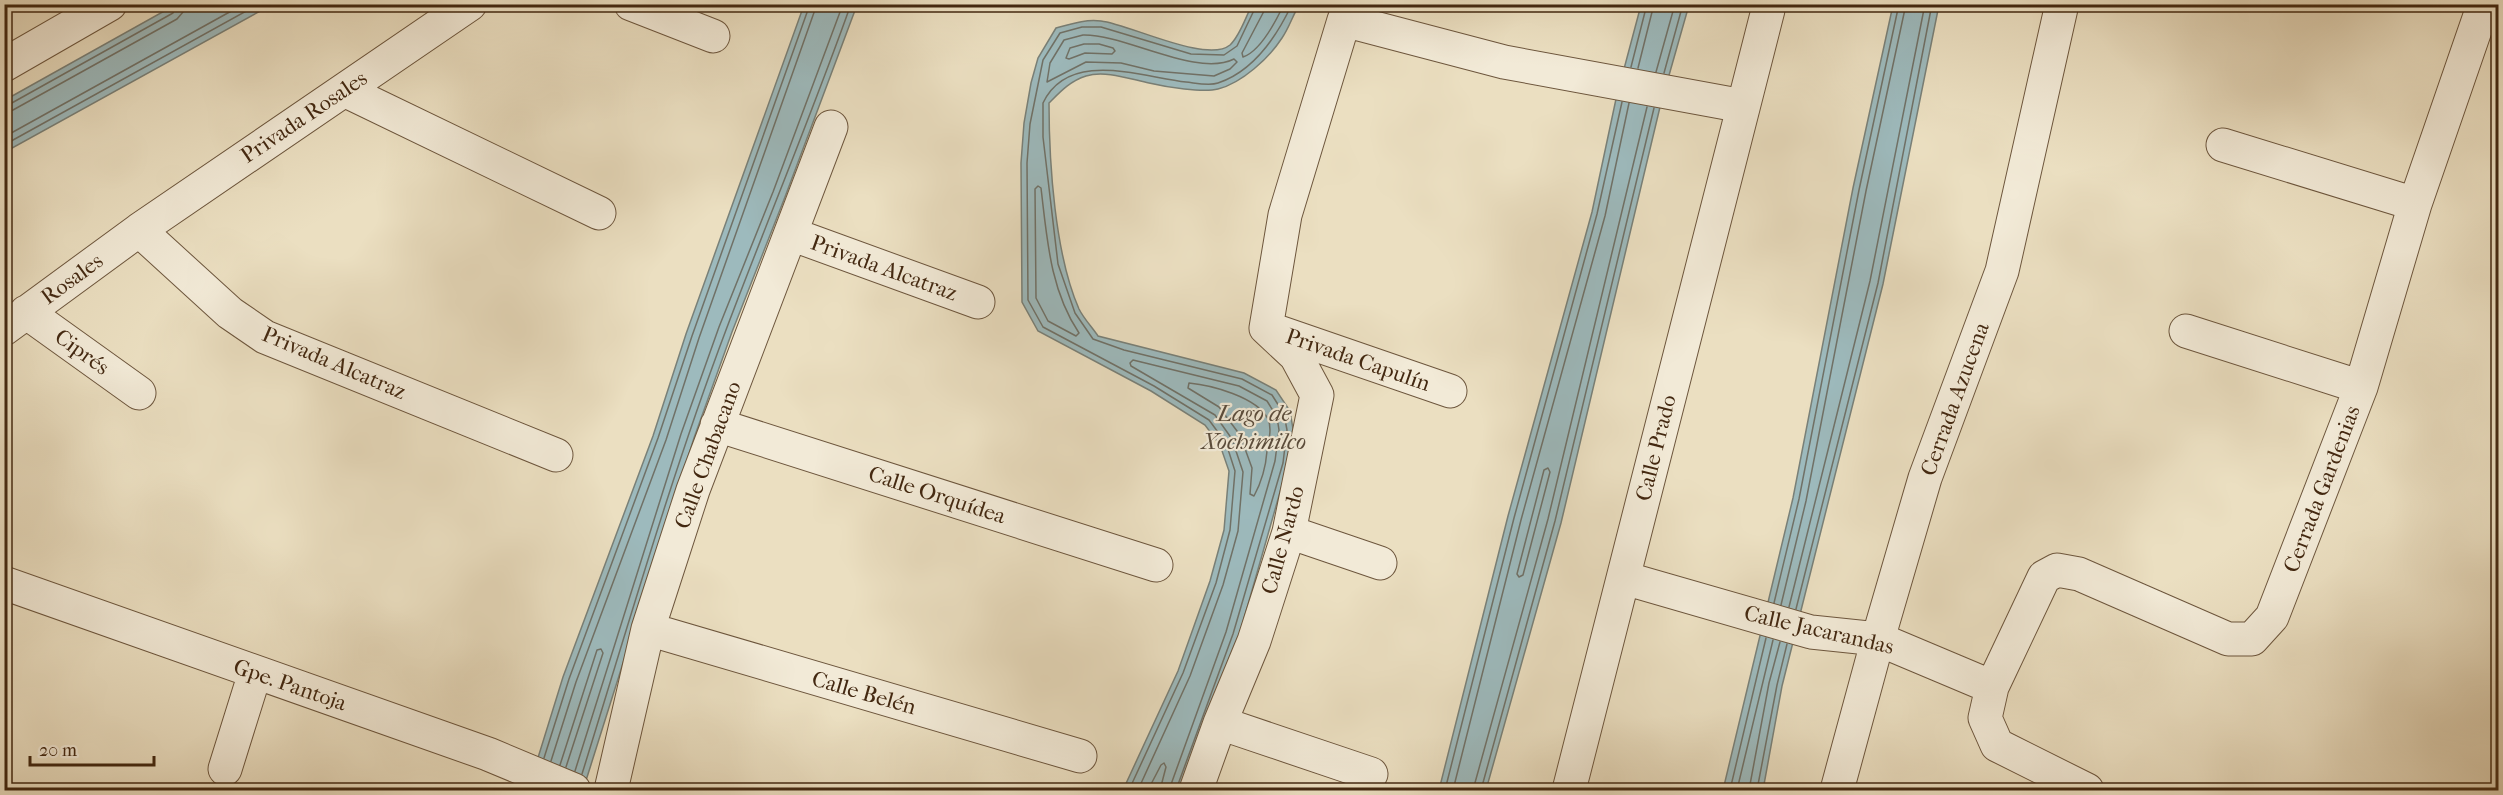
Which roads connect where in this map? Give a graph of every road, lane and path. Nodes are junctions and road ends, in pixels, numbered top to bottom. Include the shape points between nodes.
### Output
1 (110, 4) edge
2 (470, 4) edge
3 (631, 4) edge
4 (2062, 4) edge
5 (2484, 4) edge
6 (1768, 10) dead end
7 (712, 36) dead end
8 (4, 65) edge
9 (344, 90) junction
10 (1743, 106) junction
11 (831, 127) dead end
12 (2223, 146) dead end
13 (2415, 204) junction
14 (599, 213) dead end
15 (139, 230) junction
16 (790, 234) junction
17 (978, 302) dead end
18 (15, 320) edge
19 (1266, 328) junction
20 (2186, 331) dead end
21 (2361, 387) junction
22 (1450, 391) dead end
23 (138, 393) dead end
24 (717, 425) junction
25 (556, 455) dead end
26 (1289, 532) junction
27 (1380, 563) dead end
28 (1156, 565) dead end
29 (1624, 578) junction
30 (4, 583) edge
31 (648, 629) junction
32 (1878, 639) junction
33 (255, 673) junction
34 (1992, 687) junction
35 (1220, 723) junction
36 (1080, 756) dead end
37 (225, 769) dead end
38 (1371, 774) dead end
39 (574, 790) edge
40 (611, 790) edge
41 (1196, 790) edge
42 (1569, 790) edge
43 (1837, 790) edge
44 (2087, 790) edge

1 - 8 street
2 - 9 street, Privada Rosales
3 - 7 street
4 - 32 street, Cerrada Azucena via 2002,271 1925,478
5 - 13 street, Cerrada Gardenias
6 - 10 street, Calle Prado
9 - 14 street
9 - 15 street, Privada Rosales
10 - 19 street via 1504,62 1344,20 1285,214
10 - 29 street, Calle Prado
11 - 16 street, Calle Chabacano
12 - 13 street
13 - 21 street, Cerrada Gardenias
15 - 18 street, Rosales
15 - 25 street, Privada Alcatraz via 230,313 265,337
16 - 17 street, Privada Alcatraz
16 - 24 street, Calle Chabacano
18 - 23 street, Ciprés
19 - 22 street, Privada Capulín
19 - 26 street, Calle Nardo via 1296,356 1317,395
20 - 21 street
21 - 34 street, Cerrada Gardenias via 2272,617 2252,639 2228,639 2079,574 2057,570 2044,577
24 - 28 street, Calle Orquídea
24 - 31 street, Calle Chabacano
26 - 27 street
26 - 35 street, Calle Nardo via 1254,641
29 - 32 street, Calle Jacarandas via 1811,632
29 - 42 street, Calle Prado
30 - 33 street, Gpe. Pantoja
31 - 36 street, Calle Belén
31 - 40 street, Calle Chabacano
32 - 34 street, Calle Jacarandas
32 - 43 street, Cerrada Azucena
33 - 37 street
33 - 39 street, Gpe. Pantoja via 527,769
34 - 44 street via 1985,718 1997,745
35 - 38 street
35 - 41 street, Calle Nardo

